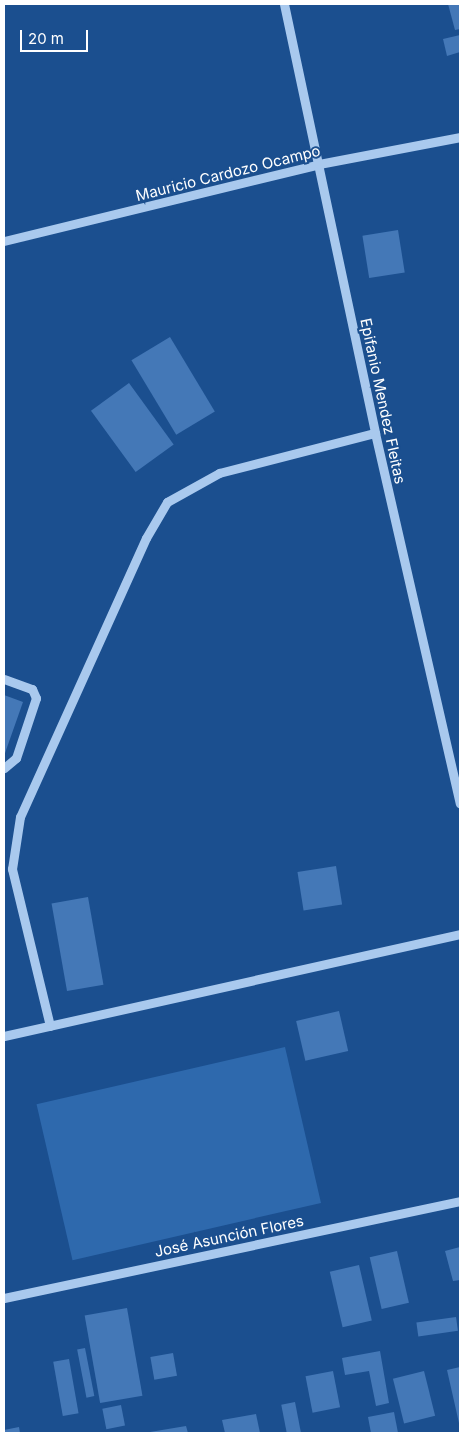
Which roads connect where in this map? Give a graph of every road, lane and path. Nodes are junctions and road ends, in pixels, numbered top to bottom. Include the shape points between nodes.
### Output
1 (284, 4) edge
2 (460, 137) edge
3 (319, 164) junction
4 (4, 241) edge
5 (375, 433) junction
6 (4, 679) edge
7 (4, 768) edge
8 (460, 803) edge
9 (460, 934) edge
10 (50, 1026) junction
11 (4, 1036) edge
12 (460, 1201) edge
13 (4, 1298) edge

1 - 3 street, Epifanio Mendez Fleitas
2 - 3 street, Mauricio Cardozo Ocampo
3 - 4 street, Mauricio Cardozo Ocampo
3 - 5 street, Epifanio Mendez Fleitas
5 - 8 street, Epifanio Mendez Fleitas
5 - 10 street via 219,473 167,502 146,538 20,817 12,870
6 - 7 street via 32,689 36,698 16,758
9 - 10 street
10 - 11 street
12 - 13 street, José Asunción Flores

